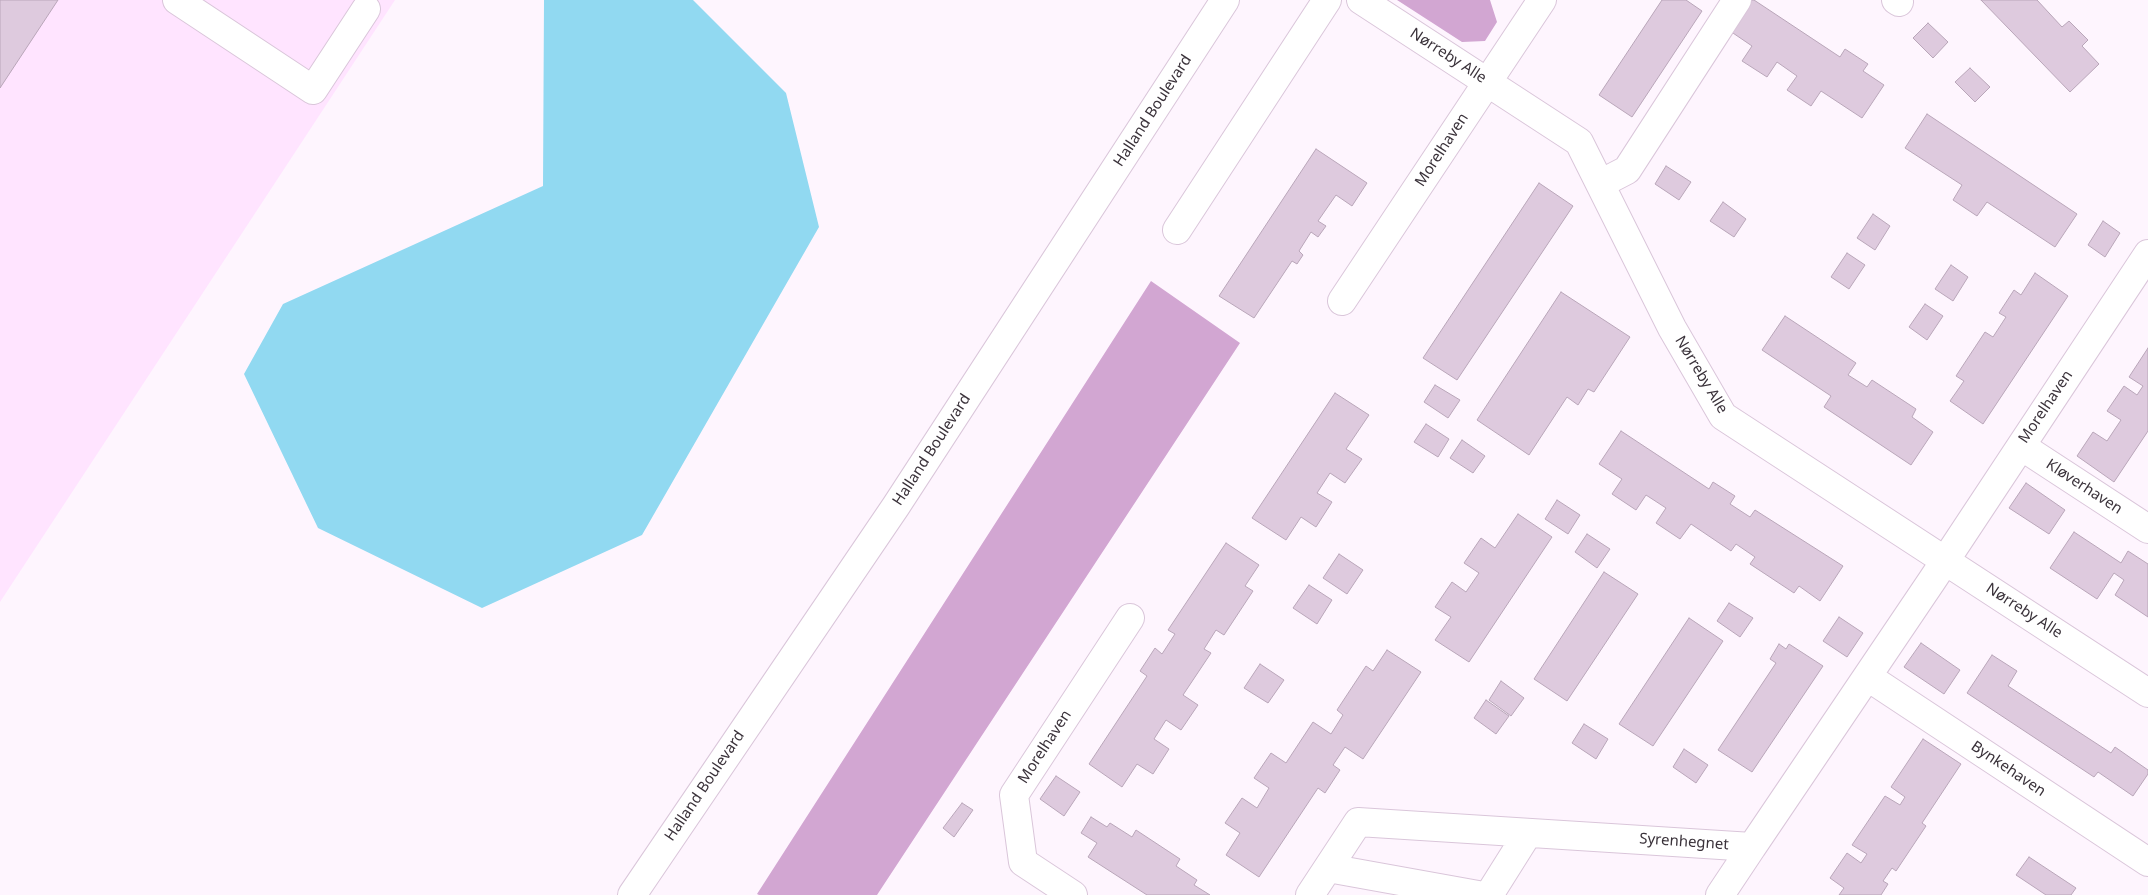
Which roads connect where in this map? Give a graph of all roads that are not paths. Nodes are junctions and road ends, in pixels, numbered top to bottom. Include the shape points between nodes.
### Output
1 (177, 0) edge
2 (1225, 0) edge
3 (1327, 0) edge
4 (1361, 0) edge
5 (1542, 0) edge
6 (1737, 0) edge
7 (364, 3) edge
8 (1487, 81) junction
9 (1600, 184) junction
10 (1177, 230) dead end
11 (2148, 254) edge
12 (1342, 301) dead end
13 (2021, 446) junction
14 (2148, 529) edge
15 (1946, 560) junction
16 (1130, 618) dead end
17 (1868, 677) junction
18 (2148, 692) edge
19 (1528, 833) junction
20 (1752, 847) junction
21 (2148, 862) edge
22 (1328, 868) junction
23 (632, 895) edge
24 (1073, 895) edge
25 (1310, 895) edge
26 (1478, 895) edge
27 (1489, 895) edge
28 (1720, 895) edge

1 - 7 street via 313,90
2 - 23 street, Halland Boulevard via 896,506
3 - 10 street
4 - 8 street, Nørreby Alle
5 - 8 street, Morelhaven
6 - 9 street via 1627,170
8 - 9 street, Nørreby Alle via 1579,142
8 - 12 street, Morelhaven
9 - 15 street, Nørreby Alle via 1672,328 1722,416
11 - 13 street, Morelhaven
13 - 14 street, Kløverhaven
13 - 15 street, Morelhaven
15 - 17 street
15 - 18 street, Nørreby Alle
16 - 24 street, Morelhaven via 1014,794 1023,862
17 - 20 street
17 - 21 street, Bynkehaven
19 - 20 street, Syrenhegnet
19 - 22 street, Syrenhegnet via 1358,822
19 - 27 street
20 - 28 street
22 - 25 street, Syrenhegnet
22 - 26 street

